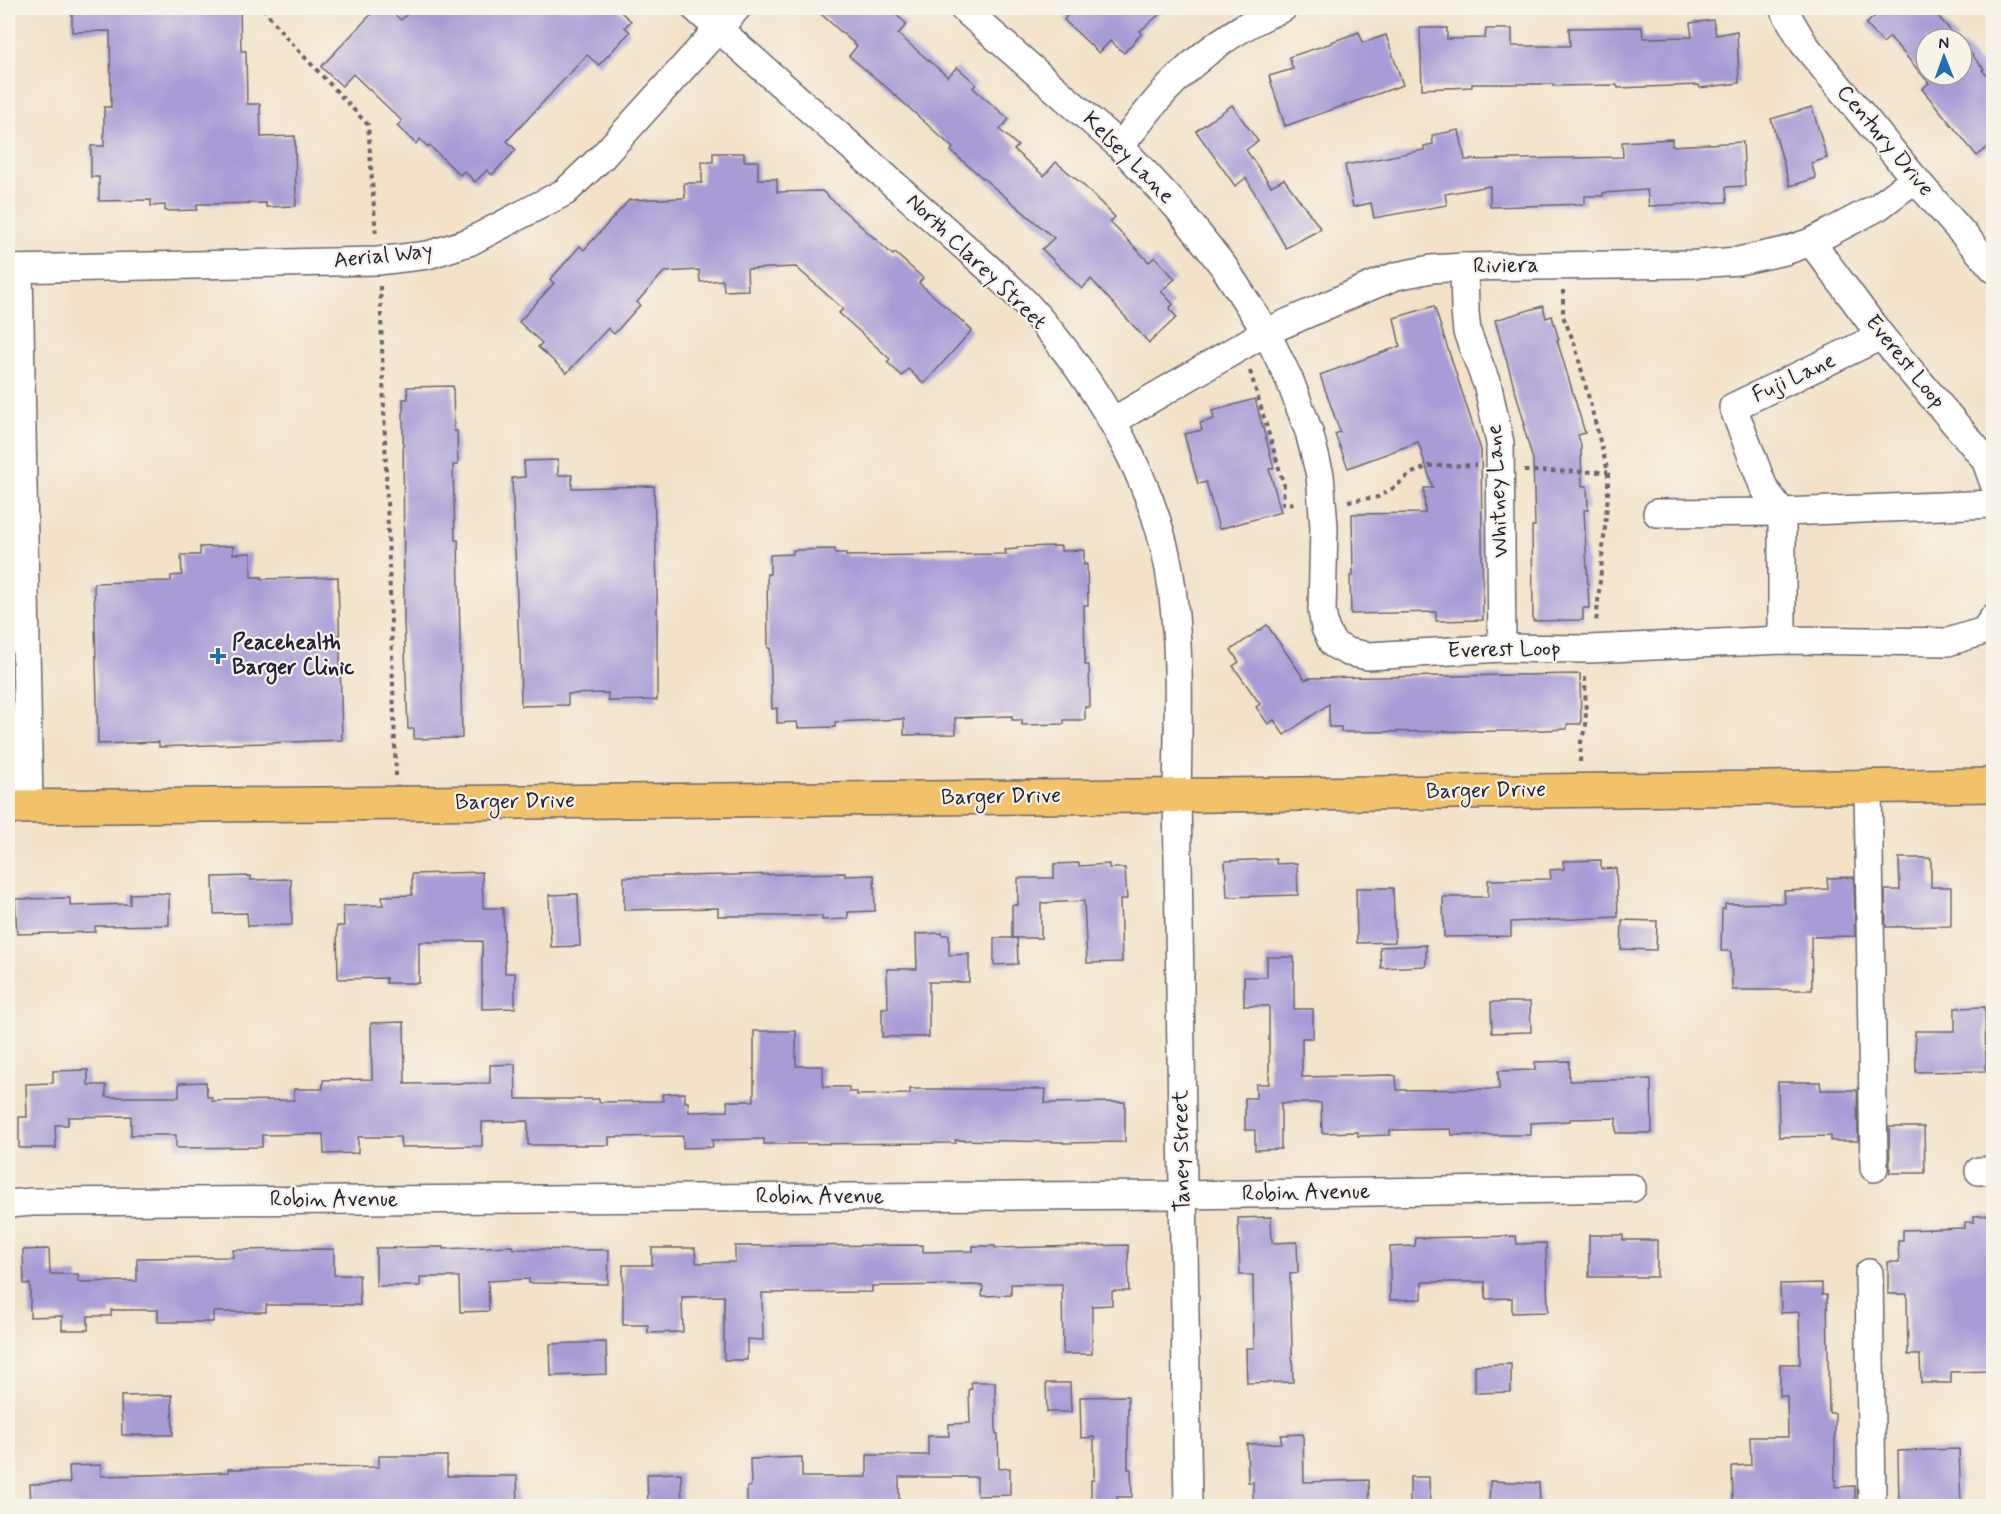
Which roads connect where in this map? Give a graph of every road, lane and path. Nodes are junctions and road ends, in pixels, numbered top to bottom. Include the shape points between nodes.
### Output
1 (263, 8) edge
2 (695, 8) edge
3 (737, 8) edge
4 (963, 8) edge
5 (1283, 8) edge
6 (1783, 8) edge
7 (718, 29) junction
8 (1120, 146) junction
9 (1915, 179) junction
10 (1811, 242) junction
11 (378, 261) junction
12 (1563, 266) junction
13 (1464, 267) junction
14 (13, 269) edge
15 (1994, 270) edge
16 (1881, 336) junction
17 (1271, 343) junction
18 (1113, 421) junction
19 (1501, 467) junction
20 (1608, 472) junction
21 (1994, 484) edge
22 (1322, 502) junction
23 (1994, 504) edge
24 (1782, 512) junction
25 (1657, 513) dead end
26 (16, 561) edge
27 (1994, 617) edge
28 (1782, 640) junction
29 (1502, 648) junction
30 (1589, 649) junction
31 (1994, 784) edge
32 (1868, 786) junction
33 (1579, 790) junction
34 (1177, 795) junction
35 (399, 803) junction
36 (18, 807) edge
37 (1874, 1168) dead end
38 (1632, 1188) dead end
39 (1182, 1195) junction
40 (8, 1204) edge
41 (1869, 1273) dead end
42 (1188, 1506) edge
43 (1872, 1506) edge

1 - 11 path via 368,124
2 - 7 street, North Clarey Street
3 - 7 street, Aerial Way
4 - 8 street, Kelsey Lane
5 - 8 street via 1256,19 1208,51 1167,89
6 - 9 street, Century Drive via 1804,44
7 - 11 street, Aerial Way via 603,156 565,192 469,242 428,255
7 - 18 street, North Clarey Street via 1029,307 1068,354
8 - 17 street, Kelsey Lane via 1177,207 1224,267
9 - 10 street, Riviera via 1878,207
9 - 15 street, Century Drive
10 - 12 street, Riviera via 1738,261
10 - 16 street, Everest Loop
11 - 14 street, Aerial Way
11 - 35 path
12 - 13 street, Riviera
12 - 20 path via 1563,316 1575,345
13 - 17 street, Riviera via 1396,276
13 - 19 street, Whitney Lane via 1467,332 1494,410
14 - 26 street
16 - 21 street, Everest Loop via 1985,459
16 - 24 street, Fuji Lane via 1733,407 1764,488
17 - 18 street, Riviera
17 - 22 street, Everest Loop via 1309,432
17 - 22 path via 1249,369 1284,485 1283,504
18 - 34 street, North Clarey Street via 1143,486 1168,567 1179,679
19 - 20 path via 1521,471
19 - 22 path via 1429,466 1378,496
19 - 29 street, Whitney Lane
20 - 30 path via 1595,634
22 - 29 street, Everest Loop via 1322,611 1334,644 1368,656
23 - 24 street
24 - 25 street
24 - 28 street
26 - 36 street
27 - 28 street, Everest Loop via 1984,632 1948,642
28 - 30 street, Everest Loop
29 - 30 street, Everest Loop
30 - 33 path
31 - 32 main road, Barger Drive
32 - 33 main road, Barger Drive
32 - 37 street
33 - 34 main road, Barger Drive
34 - 35 main road, Barger Drive
34 - 39 street, Taney Street
35 - 36 main road, Barger Drive
38 - 39 street, Robin Avenue
39 - 40 street, Robin Avenue
39 - 42 street, Taney Street
41 - 43 street

